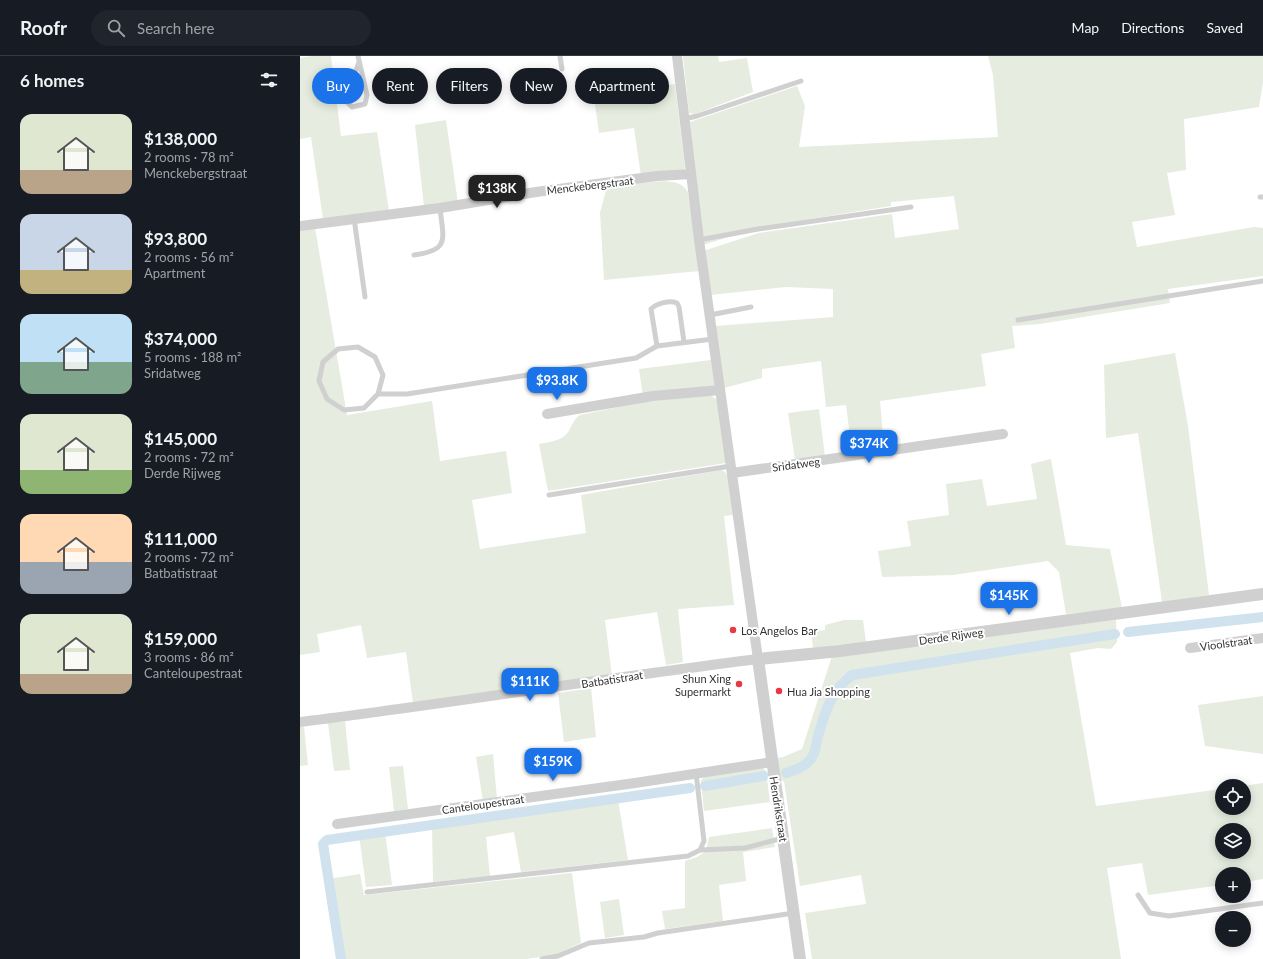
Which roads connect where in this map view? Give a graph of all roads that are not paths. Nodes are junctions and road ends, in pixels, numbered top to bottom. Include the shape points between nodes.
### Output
1 (560, 56) edge
2 (677, 56) edge
3 (358, 59) edge
4 (562, 68) edge
5 (801, 80) dead end
6 (684, 119) junction
7 (691, 174) junction
8 (911, 207) dead end
9 (440, 208) junction
10 (354, 218) junction
11 (300, 226) edge
12 (699, 240) junction
13 (414, 256) dead end
14 (1263, 282) edge
15 (365, 297) dead end
16 (751, 308) dead end
17 (710, 315) junction
18 (1018, 320) dead end
19 (713, 339) junction
20 (684, 342) junction
21 (657, 346) junction
22 (720, 390) junction
23 (378, 394) junction
24 (547, 414) dead end
25 (1003, 434) dead end
26 (731, 469) junction
27 (549, 495) dead end
28 (1263, 594) edge
29 (1263, 638) edge
30 (1190, 648) dead end
31 (758, 659) junction
32 (300, 722) edge
33 (772, 762) junction
34 (696, 774) junction
35 (337, 824) dead end
36 (783, 838) junction
37 (700, 850) junction
38 (367, 892) dead end
39 (1138, 895) dead end
40 (1263, 903) edge
41 (794, 913) junction
42 (542, 959) edge
43 (800, 959) edge

1 - 4 lane
2 - 6 street
3 - 3 lane via 367,95 365,104 352,107 346,98
5 - 6 lane
6 - 7 street
7 - 9 street, Menckebergstraat via 543,191
7 - 12 street
8 - 12 lane
9 - 10 street, Menckebergstraat
9 - 13 lane via 442,245 434,252
10 - 11 street, Menckebergstraat
10 - 15 lane
12 - 17 street
14 - 18 lane
16 - 17 lane
17 - 19 street
19 - 20 lane
19 - 22 street
20 - 21 lane
20 - 21 lane via 679,307 672,301 651,309
21 - 23 lane via 636,358 407,394
22 - 24 street via 653,396
22 - 26 street
23 - 23 lane via 364,408 344,410 327,399 319,381 323,362 338,348 358,346 375,357 383,375
25 - 26 street, Sridatweg
26 - 27 lane
26 - 31 street
28 - 31 street, Derde Rijweg via 848,650
29 - 30 street, Vioolstraat
31 - 32 street, Batbatistraat via 417,708
31 - 33 street, Hendrikstraat
33 - 34 street, Canteloupestraat
33 - 36 street, Hendrikstraat
34 - 35 street, Canteloupestraat
34 - 37 lane via 704,835
36 - 37 lane via 746,848
36 - 41 street, Hendrikstraat
37 - 38 lane via 688,856
39 - 40 lane via 1150,913 1169,916
41 - 42 lane via 589,944 558,956
41 - 43 street, Hendrikstraat

